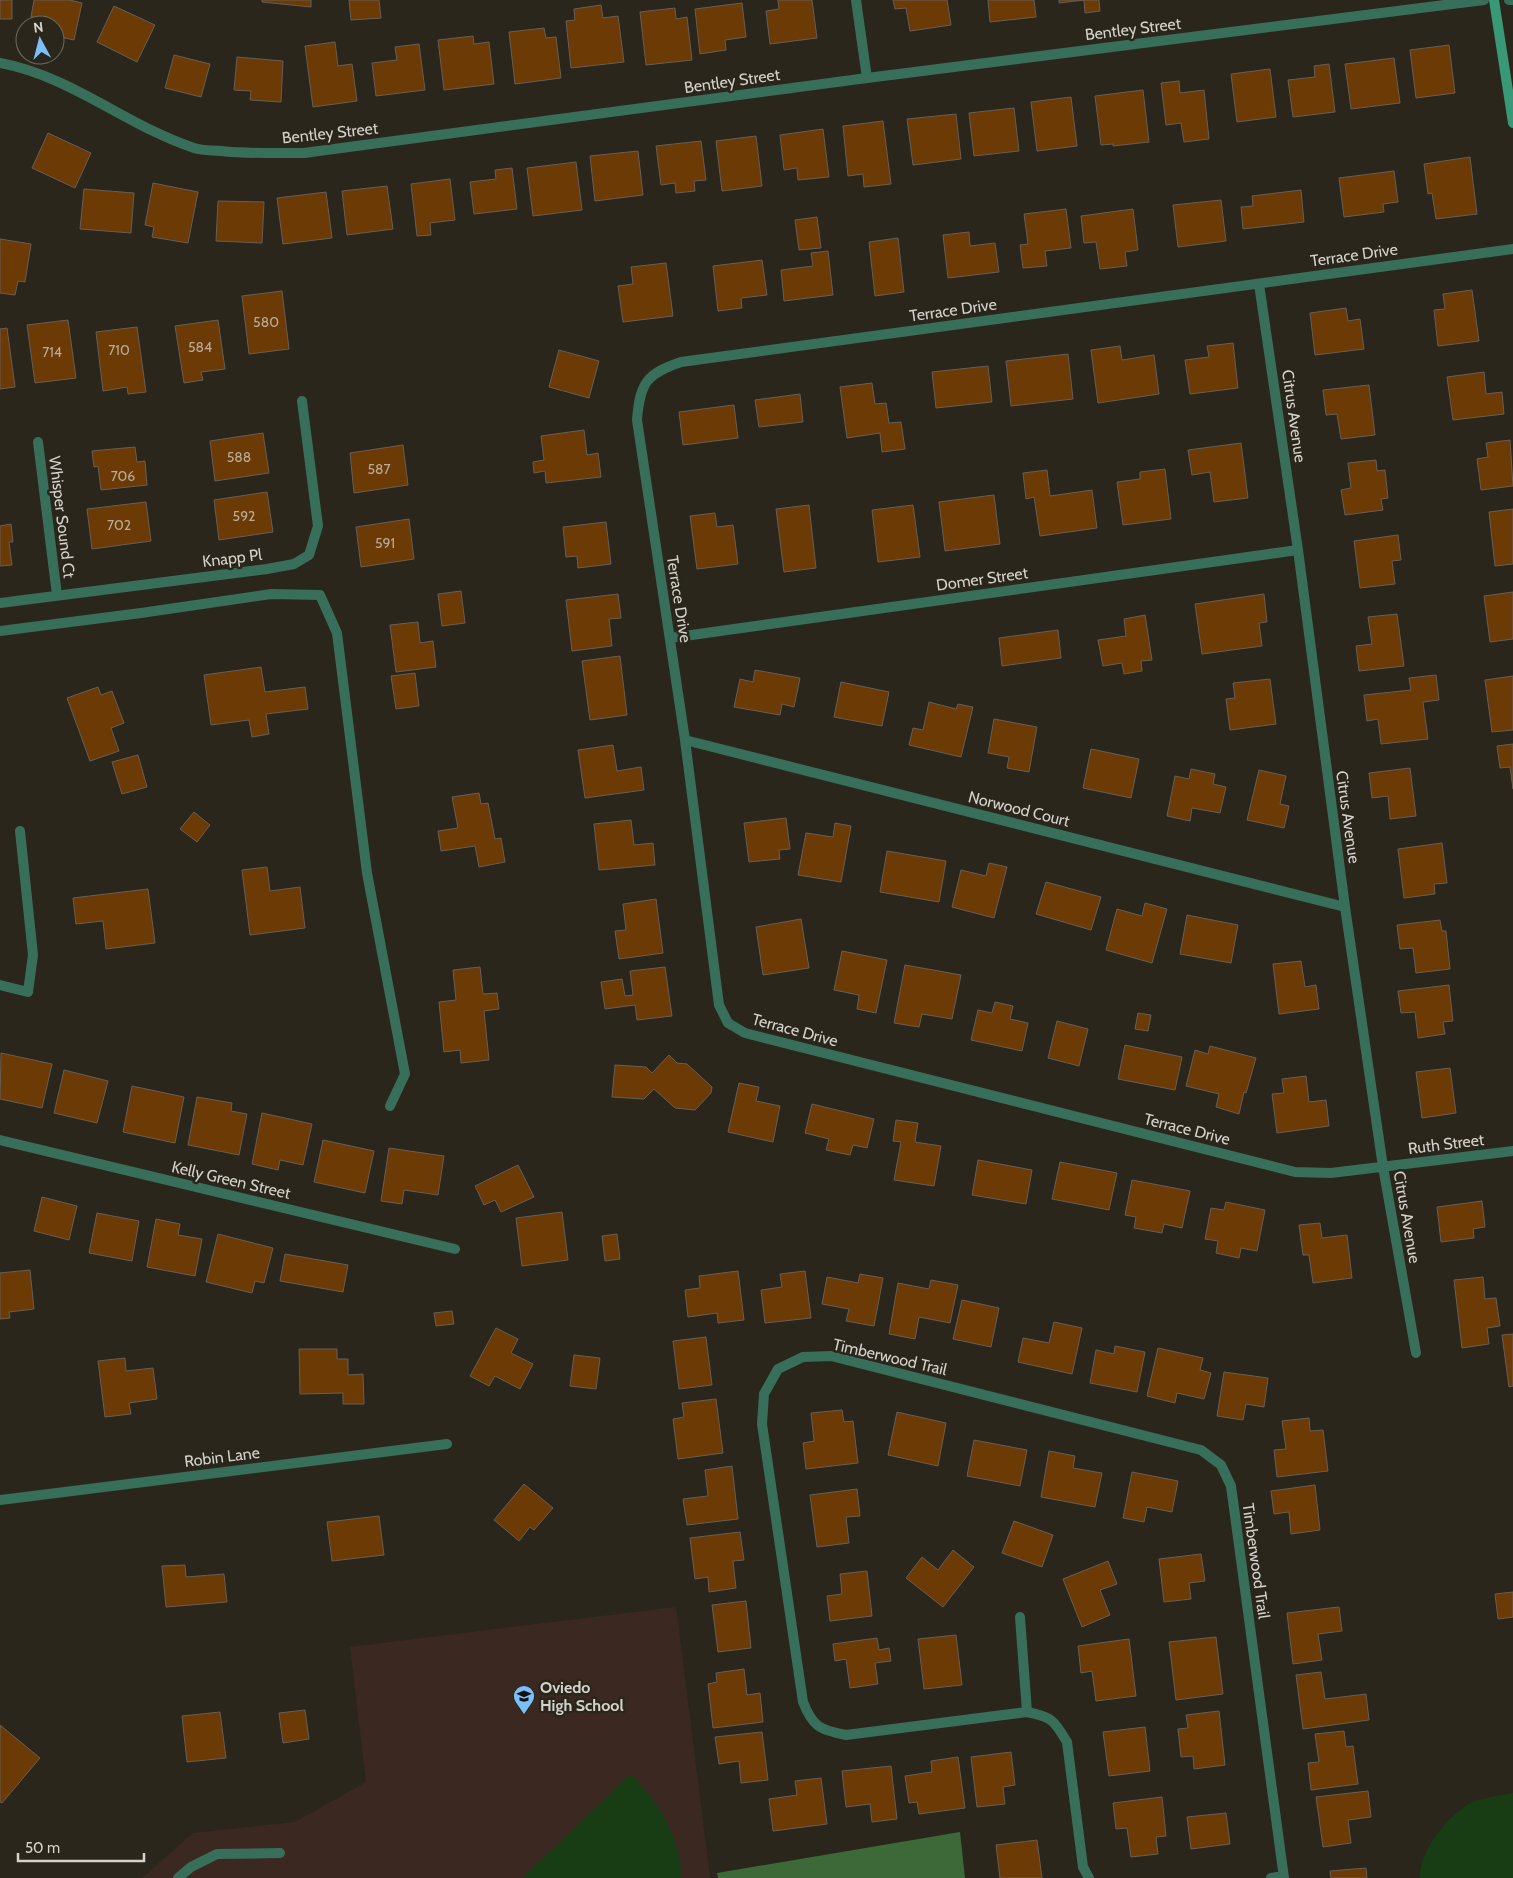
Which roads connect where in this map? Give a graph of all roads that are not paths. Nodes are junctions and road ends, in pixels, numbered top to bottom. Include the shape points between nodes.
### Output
1 (856, 0) edge
2 (1484, 0) edge
3 (1494, 0) edge
4 (1509, 0) edge
5 (1513, 0) edge
6 (0, 63) edge
7 (867, 78) junction
8 (1513, 123) edge
9 (1513, 249) edge
10 (1260, 284) junction
11 (302, 401) dead end
12 (38, 442) dead end
13 (1298, 550) junction
14 (57, 596) junction
15 (0, 603) edge
16 (0, 631) edge
17 (670, 638) junction
18 (685, 740) junction
19 (20, 831) dead end
20 (1345, 907) junction
21 (0, 985) edge
22 (390, 1106) dead end
23 (1, 1143) edge
24 (1513, 1150) edge
25 (1383, 1166) junction
26 (455, 1249) dead end
27 (1416, 1353) dead end
28 (447, 1444) dead end
29 (0, 1500) edge
30 (1020, 1617) dead end
31 (1027, 1712) junction
32 (280, 1852) dead end
33 (1284, 1877) edge
34 (178, 1878) edge
35 (1089, 1878) edge
36 (1271, 1878) edge

1 - 7 street
2 - 7 street, Bentley Street
3 - 8 street
4 - 5 street
6 - 7 street, Bentley Street via 18,67 92,98 164,137 197,149 247,154 304,153
9 - 10 street, Terrace Drive
10 - 13 street, Citrus Avenue
10 - 17 street, Terrace Drive via 681,362 660,370 647,381 639,397 637,420
11 - 14 street, Knapp Pl via 318,526 309,555 294,564 267,569
12 - 14 street, Whisper Sound Ct
13 - 17 street, Domer Street
13 - 20 street, Citrus Avenue
14 - 15 street, Knapp Pl
16 - 22 street via 271,594 320,595 338,633 367,873 405,1074
17 - 18 street, Terrace Drive
18 - 20 street, Norwood Court
18 - 25 street, Terrace Drive via 719,1005 728,1023 745,1033 1295,1172 1332,1173
19 - 21 street via 33,955 28,992
20 - 25 street, Citrus Avenue
23 - 26 street, Kelly Green Street
24 - 25 street, Ruth Street
25 - 27 street, Citrus Avenue
28 - 29 street, Robin Lane
30 - 31 street
31 - 33 street, Timberwood Trail via 846,1735 825,1731 809,1718 803,1702 762,1424 764,1394 778,1369 803,1357 831,1356 1201,1450 1221,1465 1230,1486
31 - 35 street, Timberwood Trail via 1046,1716 1056,1724 1067,1742 1084,1867
32 - 34 street via 217,1854 191,1867
33 - 36 street, Timberwood Trail

